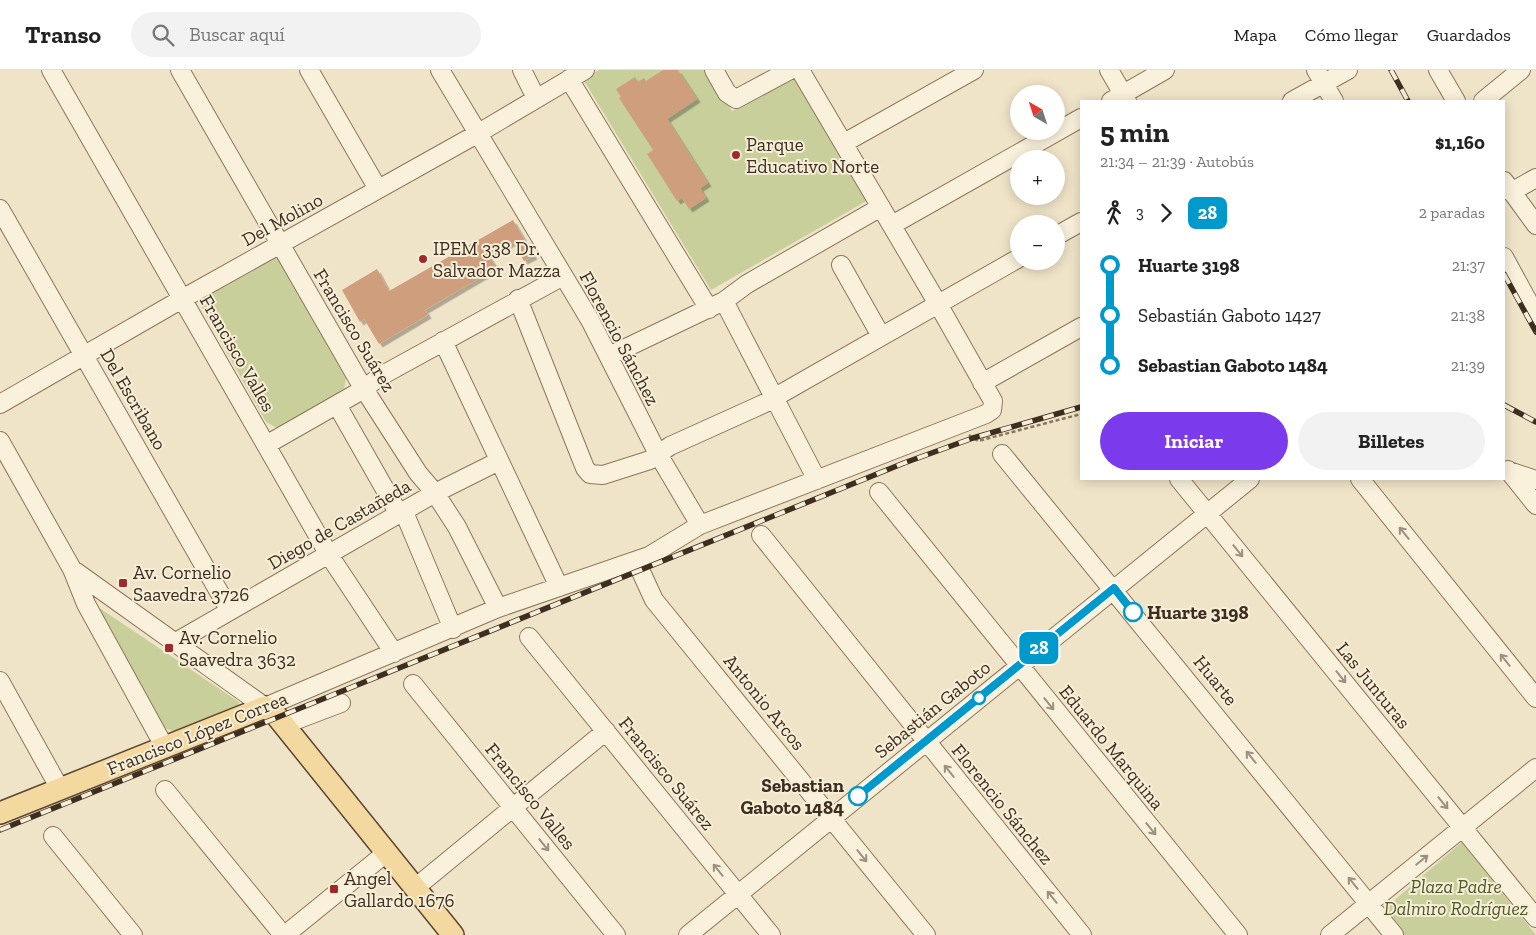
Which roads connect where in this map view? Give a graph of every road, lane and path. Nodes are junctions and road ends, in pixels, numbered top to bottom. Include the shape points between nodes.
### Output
1 (51, 70) edge
2 (180, 70) edge
3 (309, 70) edge
4 (440, 70) edge
5 (522, 70) edge
6 (585, 70) edge
7 (714, 70) edge
8 (790, 70) edge
9 (800, 70) edge
10 (974, 70) edge
11 (1109, 70) edge
12 (1165, 70) edge
13 (1348, 70) edge
14 (1438, 70) edge
15 (1521, 70) edge
16 (1320, 76) edge
17 (569, 79) junction
18 (536, 98) junction
19 (1120, 99) edge
20 (1293, 100) edge
21 (1333, 100) edge
22 (1455, 100) edge
23 (1485, 100) edge
24 (1080, 119) edge
25 (477, 134) junction
26 (844, 143) junction
27 (1536, 178) edge
28 (378, 188) junction
29 (1509, 194) edge
30 (881, 208) junction
31 (0, 209) edge
32 (1080, 223) edge
33 (892, 225) junction
34 (1536, 226) edge
35 (1065, 231) edge
36 (280, 245) junction
37 (1505, 259) edge
38 (1010, 263) edge
39 (841, 265) dead end
40 (563, 276) junction
41 (182, 299) junction
42 (518, 299) junction
43 (938, 304) junction
44 (717, 305) junction
45 (1536, 316) edge
46 (1080, 329) edge
47 (882, 336) junction
48 (443, 341) junction
49 (84, 356) junction
50 (609, 356) junction
51 (982, 383) junction
52 (364, 389) junction
53 (775, 398) junction
54 (0, 404) edge
55 (337, 405) junction
56 (1080, 414) edge
57 (1070, 416) dead end
58 (0, 440) edge
59 (266, 445) junction
60 (658, 454) junction
61 (1002, 454) dead end
62 (499, 461) junction
63 (1506, 470) edge
64 (817, 480) junction
65 (1181, 480) edge
66 (1249, 480) edge
67 (1361, 480) edge
68 (1536, 480) edge
69 (879, 492) dead end
70 (436, 493) junction
71 (1536, 505) edge
72 (402, 513) junction
73 (1207, 513) junction
74 (700, 525) junction
75 (761, 535) dead end
76 (329, 555) junction
77 (636, 561) junction
78 (72, 568) junction
79 (559, 588) junction
80 (1114, 588) junction
81 (498, 608) junction
82 (230, 610) junction
83 (453, 629) junction
84 (529, 637) dead end
85 (176, 642) junction
86 (394, 653) junction
87 (1018, 666) junction
88 (0, 681) edge
89 (413, 684) dead end
90 (1536, 698) edge
91 (341, 703) dead end
92 (265, 707) junction
93 (284, 725) junction
94 (606, 731) junction
95 (926, 742) junction
96 (164, 746) junction
97 (1536, 768) edge
98 (60, 789) junction
99 (165, 790) dead end
100 (513, 807) junction
101 (0, 813) edge
102 (832, 818) junction
103 (1463, 827) junction
104 (53, 836) dead end
105 (386, 854) junction
106 (415, 888) junction
107 (738, 894) junction
108 (1369, 903) junction
109 (1536, 918) edge
110 (133, 935) edge
111 (284, 935) edge
112 (453, 935) edge
113 (616, 935) edge
114 (688, 935) edge
115 (771, 935) edge
116 (926, 935) edge
117 (1082, 935) edge
118 (1238, 935) edge
119 (1330, 935) edge
120 (1394, 935) edge

1 - 41 street, Francisco Valles
2 - 36 street, Francisco Suárez
3 - 28 street
4 - 25 street, Florencio Sánchez
5 - 18 street
6 - 17 street, Del Molino
7 - 8 street via 728,93 736,99
9 - 26 street
10 - 26 street
11 - 19 street
12 - 19 street
13 - 16 street
14 - 22 street
15 - 23 street
16 - 20 street
16 - 21 street
17 - 18 street, Del Molino
17 - 44 street
18 - 25 street, Del Molino
24 - 33 street
25 - 28 street, Del Molino
25 - 40 street, Florencio Sánchez
26 - 30 street
27 - 29 street
28 - 36 street, Del Molino
29 - 34 street
30 - 33 street
30 - 44 street via 747,284
31 - 49 street, Del Escribano
32 - 35 street
33 - 43 street
36 - 41 street, Del Molino
36 - 52 street, Francisco Suárez
37 - 45 street
38 - 43 street
39 - 47 street
40 - 42 street
40 - 50 street, Florencio Sánchez
41 - 49 street, Del Molino
41 - 59 street, Francisco Valles
42 - 48 street
42 - 60 street via 586,472 603,475 650,460
43 - 47 street
43 - 51 street
44 - 50 street
44 - 53 street
46 - 51 street
47 - 53 street via 790,386
48 - 52 street
48 - 62 street
49 - 54 street, Del Molino
49 - 82 street, Del Escribano
50 - 60 street, Florencio Sánchez
51 - 64 street, Francisco López Correa via 994,405 986,414
52 - 55 street
52 - 70 street, Francisco Suárez via 418,473
53 - 60 street via 723,420
53 - 64 street
55 - 59 street
55 - 72 street
56 - 57 path
58 - 78 street
59 - 76 street, Francisco Valles
60 - 74 street, Florencio Sánchez
61 - 80 street, Huarte
62 - 70 street, Diego de Castañeda
62 - 79 street
63 - 68 street
63 - 71 street
64 - 74 street, Francisco López Correa
65 - 73 street, Las Junturas
66 - 73 street, Sebastián Gaboto
90 -> 67 street
69 - 87 street, Eduardo Marquina
70 - 72 street, Diego de Castañeda
70 - 81 street, Francisco Suárez via 470,550
72 - 76 street, Diego de Castañeda
72 - 83 street
73 - 80 street, Sebastián Gaboto
73 -> 103 street, Las Junturas
74 - 77 street, Francisco López Correa
75 - 95 street, Florencio Sánchez
76 - 82 street, Diego de Castañeda
76 - 86 street, Francisco Valles
77 - 79 street, Francisco López Correa
77 - 102 street, Antonio Arcos via 654,600
78 - 85 street
78 - 96 street via 86,604
79 - 81 street, Francisco López Correa
80 - 87 street, Sebastián Gaboto
108 -> 80 street, Huarte
81 - 83 street, Francisco López Correa
82 - 85 street, Diego de Castañeda
83 - 86 street, Francisco López Correa
84 - 94 street, Francisco Suárez
85 - 92 street
86 - 92 street, Francisco López Correa
87 - 95 street, Sebastián Gaboto
87 -> 118 street, Eduardo Marquina
88 - 98 street
89 - 100 street, Francisco Valles
91 - 93 street
92 - 93 main road
92 - 96 main road, Francisco López Correa
93 - 105 main road
94 - 100 street
107 -> 94 street, Francisco Suárez
95 - 102 street, Sebastián Gaboto
117 -> 95 street, Florencio Sánchez
96 - 98 main road, Francisco López Correa
97 - 103 street
98 - 101 main road, Francisco López Correa
99 - 111 street
100 - 106 street
100 -> 113 street, Francisco Valles
102 - 107 street, Sebastián Gaboto
102 -> 116 street, Antonio Arcos
108 -> 103 street
103 - 109 street, Las Junturas
104 - 110 street
105 - 106 main road
105 - 111 street
106 - 112 main road
107 - 114 street, Sebastián Gaboto
107 - 115 street, Francisco Suárez
108 - 119 street
108 - 120 street, Huarte

